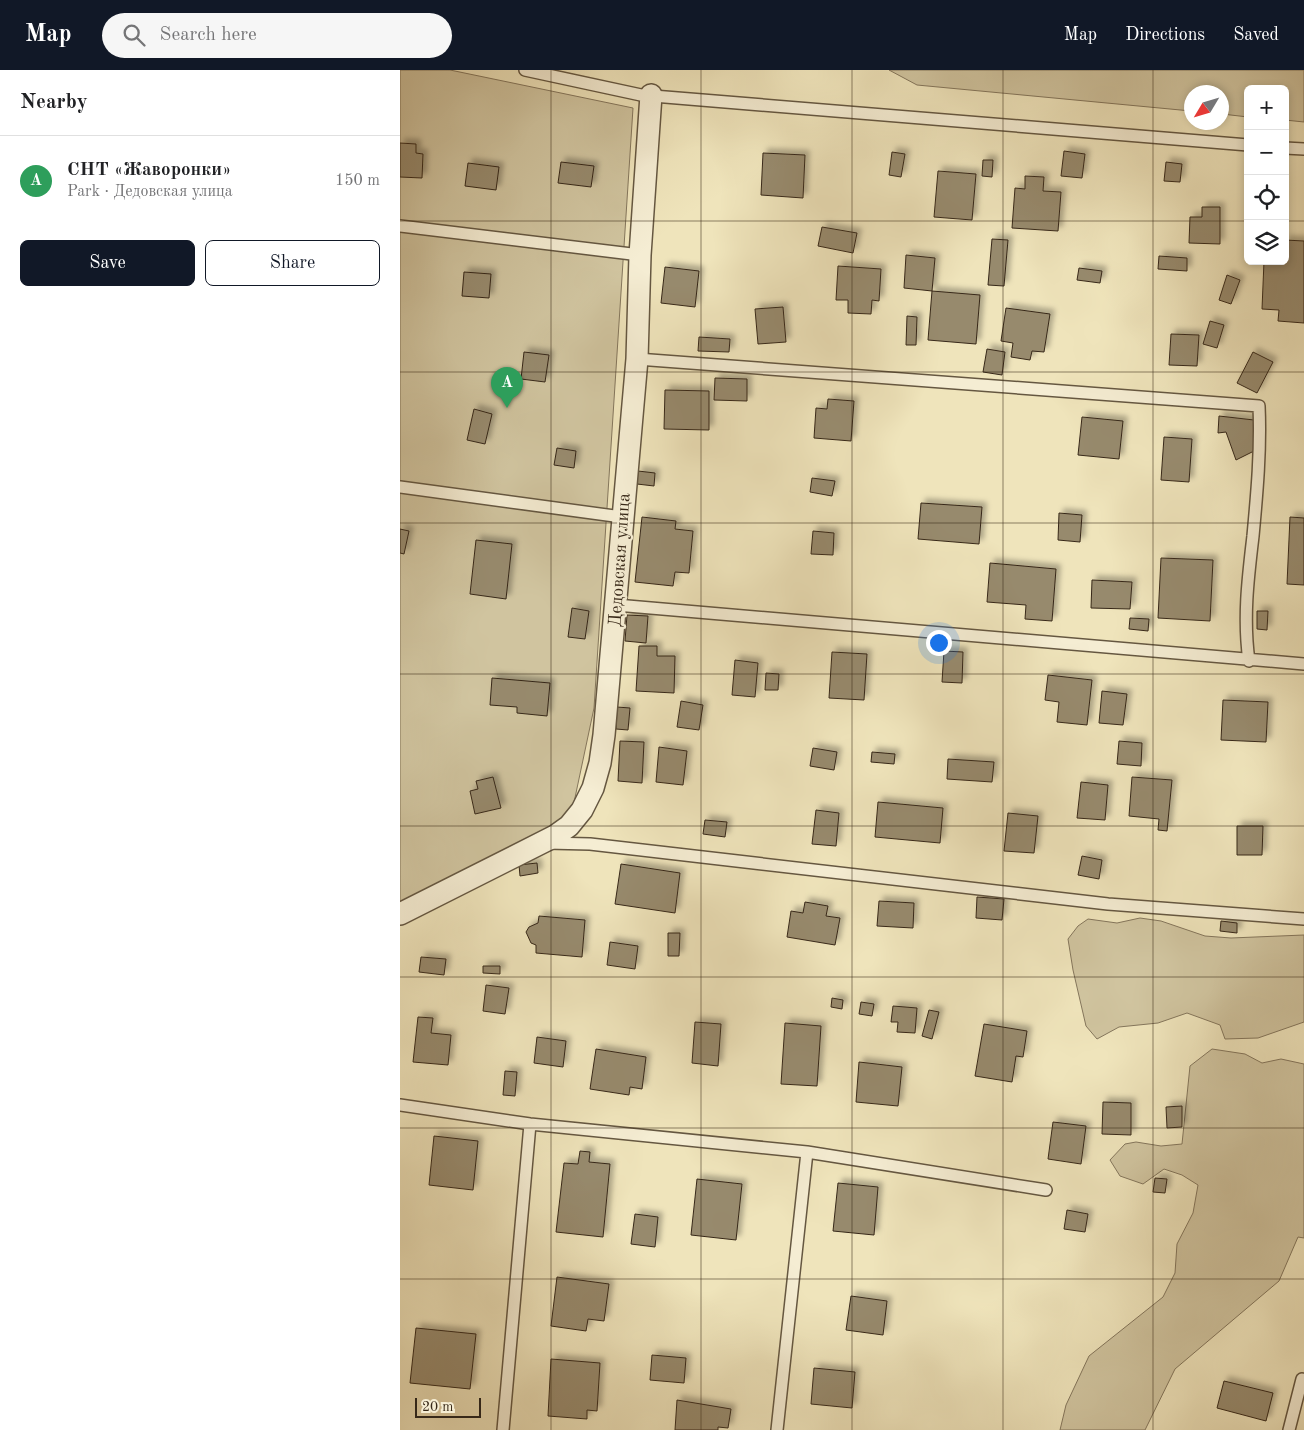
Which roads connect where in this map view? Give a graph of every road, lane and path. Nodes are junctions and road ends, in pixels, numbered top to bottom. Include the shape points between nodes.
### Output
1 (525, 70) edge
2 (651, 95) junction
3 (1244, 144) edge
4 (1289, 148) edge
5 (1304, 149) edge
6 (400, 226) edge
7 (640, 255) junction
8 (636, 359) junction
9 (400, 487) edge
10 (622, 517) junction
11 (616, 605) junction
12 (1249, 661) junction
13 (1304, 664) edge
14 (541, 843) junction
15 (400, 914) edge
16 (1304, 919) edge
17 (400, 1105) edge
18 (530, 1124) junction
19 (807, 1152) junction
20 (1046, 1190) dead end
21 (1302, 1379) dead end
22 (503, 1430) edge
23 (777, 1430) edge
24 (1289, 1430) edge

1 - 2 lane
2 - 3 lane
2 - 7 street, Дедовская улица
4 - 5 lane
6 - 7 lane
7 - 8 street, Дедовская улица
8 - 10 street, Дедовская улица
8 - 12 lane via 1259,406 1260,440 1246,590
9 - 10 lane
10 - 11 street, Дедовская улица
11 - 12 lane
11 - 14 street, Дедовская улица via 604,735 593,788 569,826
12 - 13 lane
14 - 15 street, Дедовская улица
14 - 16 lane via 590,844 1108,904
17 - 18 lane
18 - 19 lane
18 - 22 lane
19 - 20 lane
19 - 23 lane
21 - 24 lane

